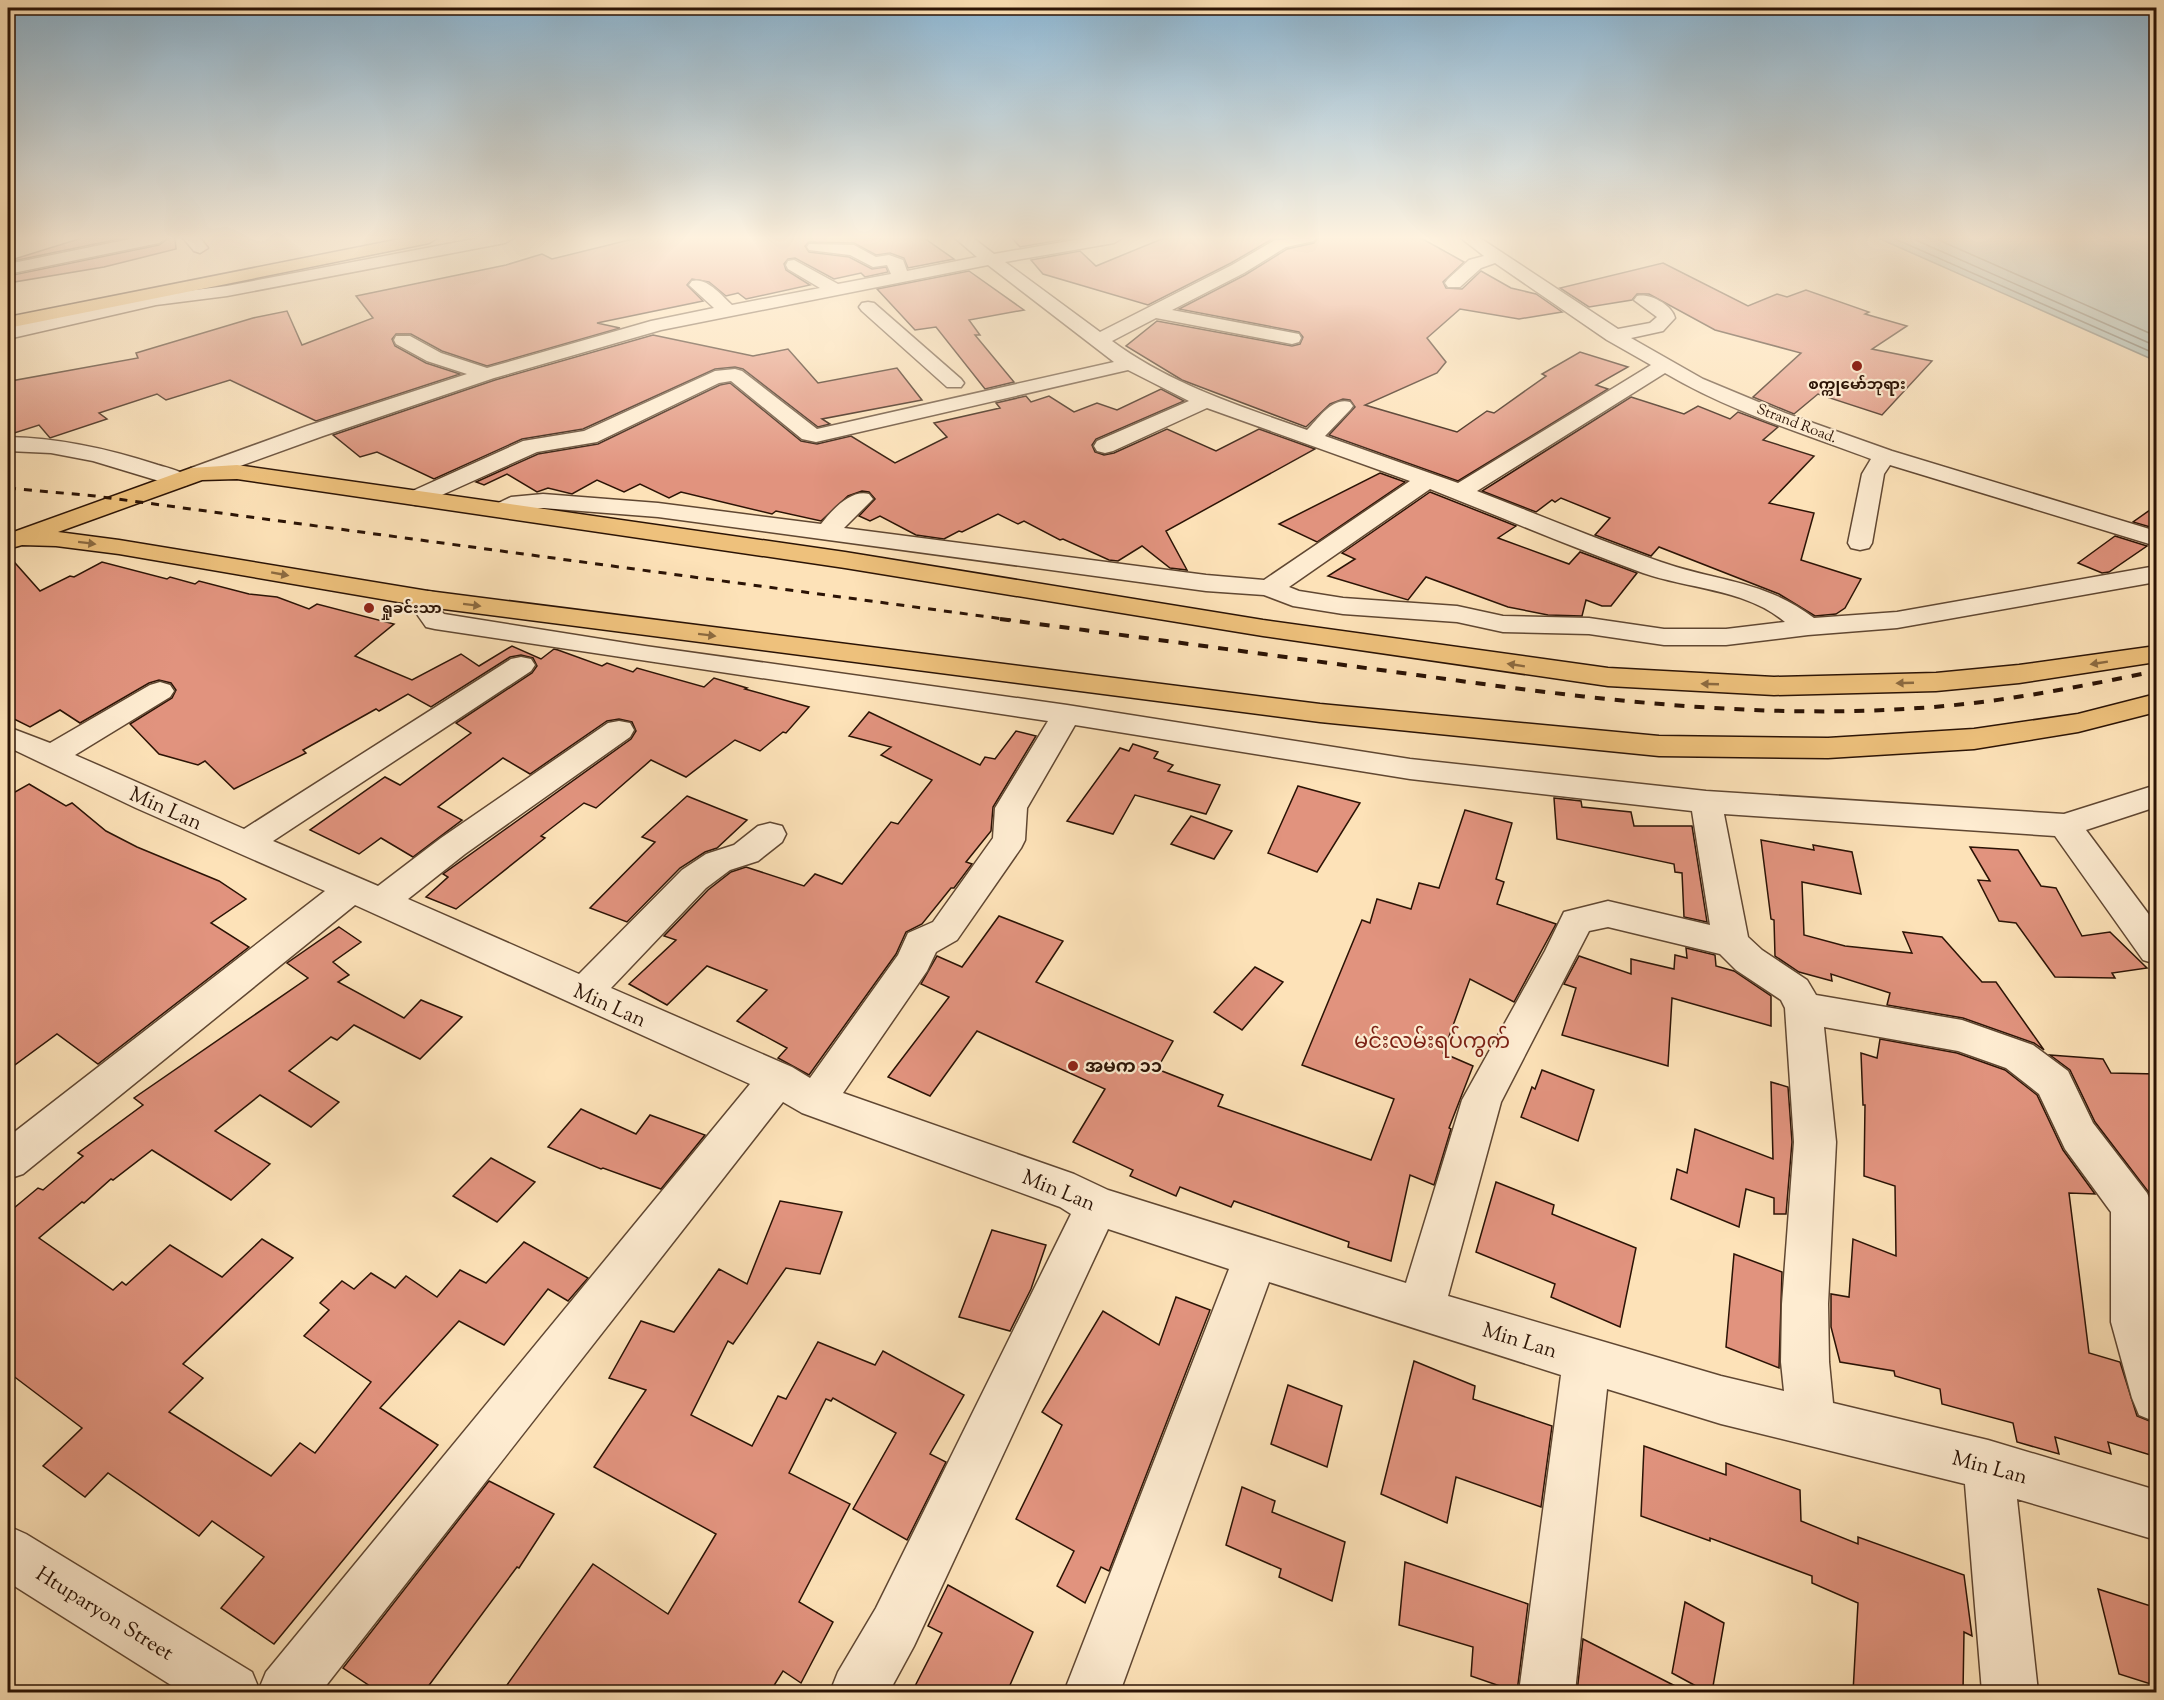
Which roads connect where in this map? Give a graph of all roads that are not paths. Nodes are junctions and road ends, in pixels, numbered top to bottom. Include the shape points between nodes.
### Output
1 (37, 317) edge
2 (67, 317) edge
3 (696, 317) edge
4 (880, 317) edge
5 (1067, 317) edge
6 (1143, 317) edge
7 (1182, 317) edge
8 (1586, 317) edge
9 (1666, 317) edge
10 (8, 323) edge
11 (8, 333) edge
12 (1614, 336) junction
13 (1292, 338) dead end
14 (403, 339) dead end
15 (1097, 341) junction
16 (1130, 364) junction
17 (1665, 365) junction
18 (487, 374) junction
19 (954, 383) dead end
20 (1206, 401) junction
21 (1342, 406) dead end
22 (1312, 437) junction
23 (8, 444) edge
24 (1105, 447) dead end
25 (1884, 456) junction
26 (189, 477) junction
27 (1428, 480) junction
28 (1460, 492) junction
29 (416, 498) junction
30 (861, 499) dead end
31 (502, 510) junction
32 (828, 532) junction
33 (2157, 539) edge
34 (8, 542) edge
35 (1860, 543) dead end
36 (2157, 574) edge
37 (1269, 588) junction
38 (428, 599) junction
39 (1808, 627) junction
40 (666, 630) junction
41 (645, 654) junction
42 (2157, 654) edge
43 (521, 665) dead end
44 (160, 691) dead end
45 (2157, 703) edge
46 (1067, 714) junction
47 (619, 730) dead end
48 (8, 736) edge
49 (51, 756) junction
50 (2157, 796) edge
51 (1706, 802) junction
52 (2065, 825) junction
53 (770, 834) dead end
54 (246, 843) junction
55 (366, 895) junction
56 (1731, 943) junction
57 (2157, 950) edge
58 (584, 993) junction
59 (1804, 1008) junction
60 (797, 1090) junction
61 (8, 1161) edge
62 (1097, 1206) junction
63 (1256, 1257) junction
64 (1420, 1310) junction
65 (1587, 1360) junction
66 (2157, 1398) edge
67 (1811, 1422) junction
68 (1988, 1465) junction
69 (2157, 1515) edge
70 (8, 1552) edge
71 (232, 1692) edge
72 (286, 1692) edge
73 (858, 1692) edge
74 (1092, 1692) edge
75 (1547, 1692) edge
76 (2010, 1692) edge

1 - 10 main road
2 - 11 street
3 - 18 street
4 - 19 street
5 - 15 street
6 - 15 street
7 - 13 street
8 - 12 street, Strand Road.
9 - 12 street via 1656,327
12 - 17 street, Strand Road.
14 - 18 street via 434,357
15 - 16 street
16 - 20 street
16 - 29 street via 816,436 735,375 714,377 589,437 531,446
17 - 25 street, Strand Road. via 1717,392
17 - 28 street
18 - 26 street via 315,430
20 - 22 street
20 - 24 street
21 - 22 street
22 - 27 street
23 - 26 street via 64,448
25 - 33 street, Strand Road.
25 - 35 street via 1873,474
26 - 29 main road via 237,472
26 - 34 main road
27 - 28 street
27 - 37 street
28 - 39 street via 1654,568 1751,592 1787,610
29 - 31 main road
30 - 32 street
31 - 32 street via 519,502 580,502
42 -> 31 main road via 2040,672 1936,682 1774,686 1608,677 1263,628 846,560
32 - 37 street
34 -> 38 main road via 57,539 119,547
36 - 39 street via 1897,620
37 - 39 street via 1293,598 1343,606 1457,614 1503,624 1589,626 1664,636 1726,637
38 -> 40 main road
38 - 41 street via 427,610 435,621
40 - 41 street
40 -> 45 main road via 1320,714 1659,746 1828,748 1974,739 2078,723
41 - 46 street
43 - 54 street
44 - 49 street
46 - 51 street via 1410,768
46 - 60 street via 1011,807 1009,840 945,931 921,943 914,961
47 - 55 street via 453,846
48 - 49 street, Min Lan
49 - 54 street, Min Lan
50 - 52 street
51 - 52 street
51 - 56 street
52 - 57 street
53 - 58 street via 746,853 718,862 694,879
54 - 55 street, Min Lan
55 - 58 street, Min Lan
55 - 61 street
56 - 59 street via 1794,990
56 - 64 street via 1608,914 1575,921 1562,953 1482,1100
58 - 60 street, Min Lan
59 - 66 street via 1962,1036 2019,1056 2054,1083 2079,1136 2132,1207 2134,1322
59 - 67 street via 1815,1142 1805,1304
60 - 62 street, Min Lan via 1074,1193
60 - 72 street
62 - 63 street, Min Lan
62 - 73 street via 895,1627
63 - 64 street, Min Lan
63 - 74 street
64 - 65 street, Min Lan
65 - 67 street, Min Lan
65 - 75 street
67 - 68 street, Min Lan
68 - 69 street, Min Lan
68 - 76 street
70 - 71 street, Htuparyon Street

